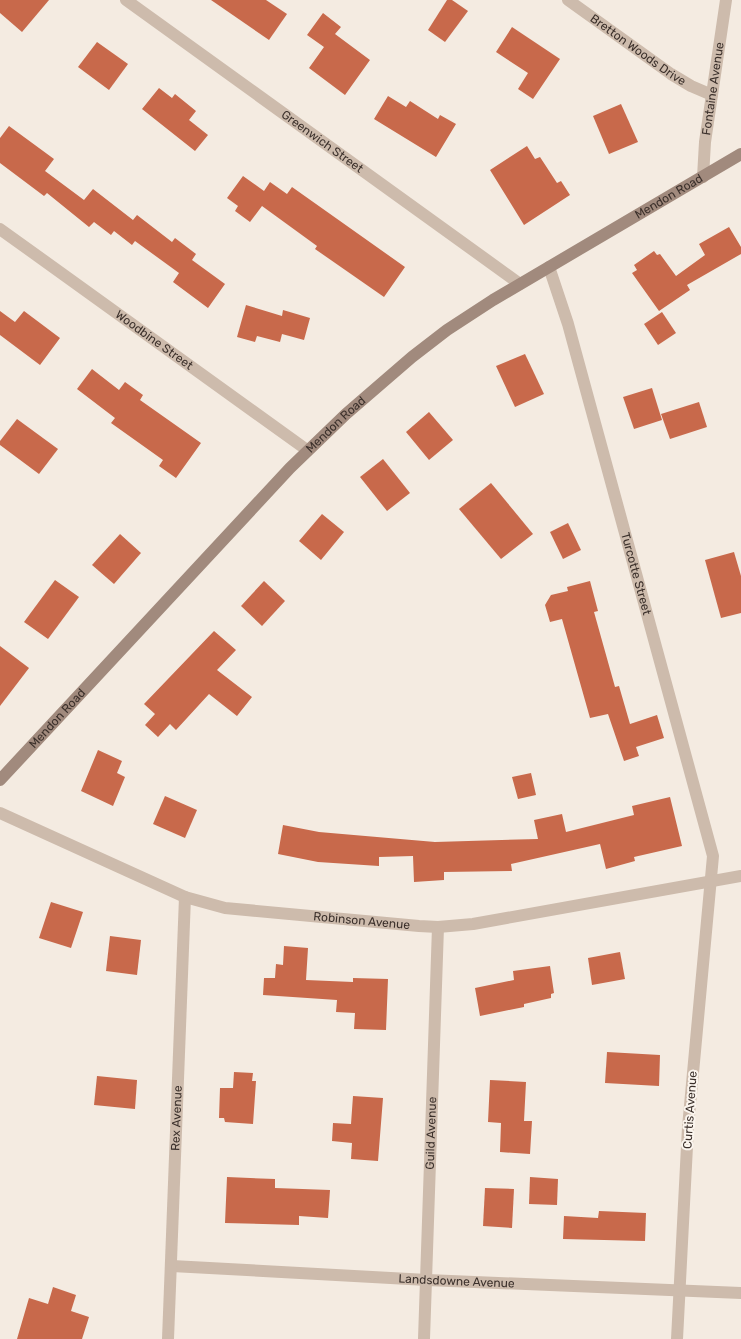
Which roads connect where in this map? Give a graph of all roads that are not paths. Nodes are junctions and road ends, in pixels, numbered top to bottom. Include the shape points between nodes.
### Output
1 (126, 0) edge
2 (568, 0) edge
3 (726, 0) edge
4 (712, 95) junction
5 (741, 154) edge
6 (703, 177) junction
7 (0, 229) edge
8 (549, 267) junction
9 (520, 284) junction
10 (307, 450) junction
11 (0, 780) edge
12 (0, 813) edge
13 (741, 876) edge
14 (709, 881) junction
15 (185, 897) junction
16 (438, 927) junction
17 (172, 1266) junction
18 (427, 1280) junction
19 (679, 1291) junction
20 (741, 1293) edge
21 (168, 1339) edge
22 (424, 1339) edge
23 (677, 1339) edge

1 - 9 street, Greenwich Street
2 - 4 street, Bretton Woods Drive via 670,74
3 - 4 street, Fontaine Avenue
4 - 6 street, Fontaine Avenue
5 - 6 street, Mendon Road
6 - 8 street, Mendon Road
7 - 10 street, Woodbine Street
8 - 9 street, Mendon Road
8 - 14 street, Turcotte Street via 568,324 713,856
9 - 10 street, Mendon Road via 427,345
10 - 11 street, Mendon Road
12 - 15 street, Robinson Avenue
13 - 14 street, Robinson Avenue
14 - 16 street, Robinson Avenue via 473,924
14 - 19 street, Curtis Avenue via 688,1128
15 - 16 street, Robinson Avenue via 225,908
15 - 17 street, Rex Avenue
16 - 18 street, Guild Avenue
17 - 18 street, Landsdowne Avenue
17 - 21 street, Rex Avenue
18 - 19 street, Landsdowne Avenue
18 - 22 street, Guild Avenue
19 - 20 street, Landsdowne Avenue
19 - 23 street, Curtis Avenue

